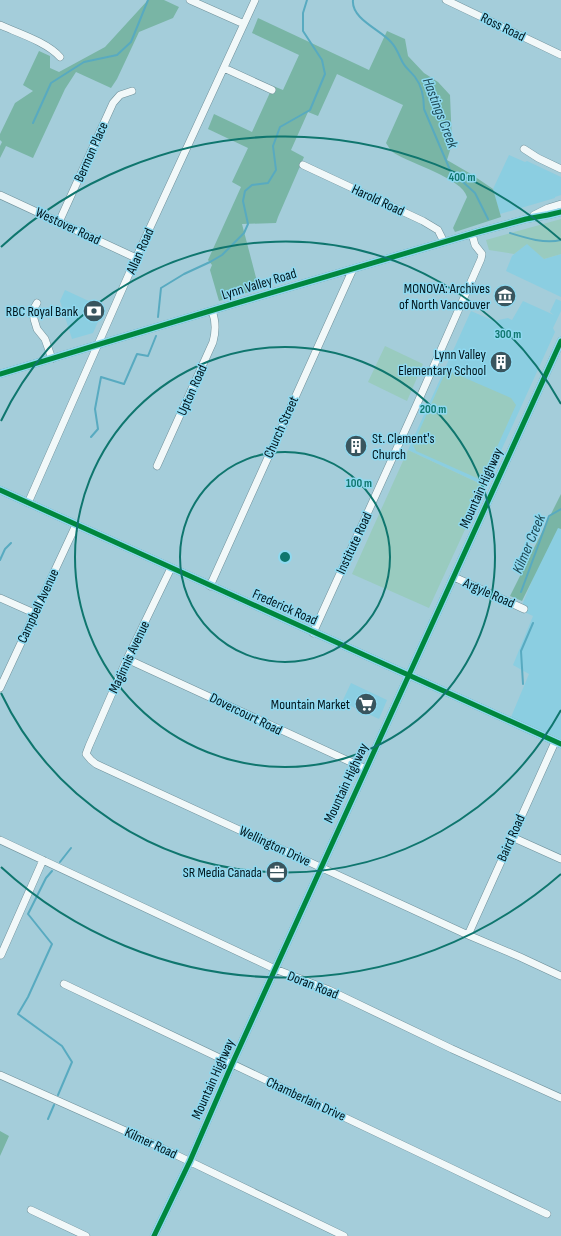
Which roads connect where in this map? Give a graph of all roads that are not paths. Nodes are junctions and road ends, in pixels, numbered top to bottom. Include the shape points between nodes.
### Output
1 (190, 0) edge
2 (255, 0) edge
3 (446, 0) edge
4 (0, 24) edge
5 (244, 24) junction
6 (561, 55) edge
7 (60, 56) dead end
8 (224, 68) junction
9 (272, 90) dead end
10 (132, 91) dead end
11 (524, 149) dead end
12 (304, 165) dead end
13 (561, 168) edge
14 (0, 195) edge
15 (561, 204) edge
16 (561, 212) edge
17 (526, 219) junction
18 (59, 222) junction
19 (472, 234) junction
20 (444, 242) junction
21 (136, 258) junction
22 (353, 269) junction
23 (37, 303) dead end
24 (212, 311) junction
25 (561, 341) edge
26 (98, 345) junction
27 (52, 358) junction
28 (0, 374) edge
29 (157, 466) dead end
30 (0, 490) edge
31 (28, 503) junction
32 (76, 525) junction
33 (170, 568) junction
34 (454, 577) junction
35 (210, 586) junction
36 (0, 598) edge
37 (524, 609) dead end
38 (34, 613) junction
39 (313, 632) junction
40 (127, 659) junction
41 (409, 676) junction
42 (0, 688) edge
43 (558, 743) edge
44 (89, 746) joint
45 (366, 769) junction
46 (512, 837) junction
47 (0, 840) edge
48 (561, 859) edge
49 (43, 860) junction
50 (321, 868) junction
51 (468, 935) junction
52 (1, 954) edge
53 (275, 969) junction
54 (561, 976) edge
55 (64, 984) dead end
56 (232, 1064) junction
57 (0, 1075) edge
58 (561, 1098) edge
59 (190, 1161) junction
60 (31, 1210) dead end
61 (547, 1214) dead end
62 (86, 1236) edge
63 (154, 1236) edge
64 (344, 1236) edge

1 - 5 street
2 - 5 street, Allan Road
3 - 6 street, Ross Road
4 - 7 street via 45,45
5 - 8 street, Allan Road
8 - 9 street
8 - 21 street, Allan Road
10 - 18 street, Bermon Place via 120,95 113,103
11 - 13 street
12 - 20 street, Harold Road via 423,221 438,230
14 - 18 street, Westover Road
15 - 17 street, Lynn Valley Road
16 - 17 street, Lynn Valley Road
17 - 19 street, Lynn Valley Road
18 - 21 street, Westover Road
19 - 20 street, Lynn Valley Road
19 - 39 street, Institute Road via 475,245 482,254 481,259
20 - 22 street, Lynn Valley Road
21 - 26 street, Allan Road
22 - 24 street, Lynn Valley Road
22 - 35 street, Church Street
23 - 27 street via 33,310 34,319 37,329 46,339
24 - 26 street, Lynn Valley Road
24 - 29 street, Upton Road via 216,334
25 - 34 street, Mountain Highway
26 - 27 street, Lynn Valley Road
26 - 31 street, Allan Road
27 - 28 street, Lynn Valley Road
30 - 31 street, Frederick Road
31 - 32 street, Frederick Road
32 - 33 street, Frederick Road
32 - 38 street, Campbell Avenue
33 - 35 street, Frederick Road
33 - 40 street, Maginnis Avenue
34 - 37 street, Argyle Road
34 - 41 street, Mountain Highway
35 - 39 street, Frederick Road
36 - 38 street
38 - 42 street, Campbell Avenue
39 - 41 street, Frederick Road
40 - 44 street, Maginnis Avenue
40 - 45 street, Dovercourt Road
41 - 43 street, Frederick Road
41 - 45 street, Mountain Highway
43 - 46 street, Baird Road
44 - 50 street, Wellington Drive via 86,754 96,764
45 - 50 street, Mountain Highway
46 - 48 street
46 - 51 street, Baird Road
47 - 49 street, Doran Road
49 - 52 street
49 - 53 street, Doran Road
50 - 51 street, Wellington Drive
50 - 53 street, Mountain Highway
51 - 54 street, Wellington Drive
53 - 56 street, Mountain Highway
53 - 58 street, Doran Road via 329,990
55 - 56 street, Chamberlain Drive
56 - 59 street, Mountain Highway
56 - 61 street, Chamberlain Drive
57 - 59 street, Kilmer Road
59 - 63 street, Mountain Highway
59 - 64 street, Kilmer Road
60 - 62 street

